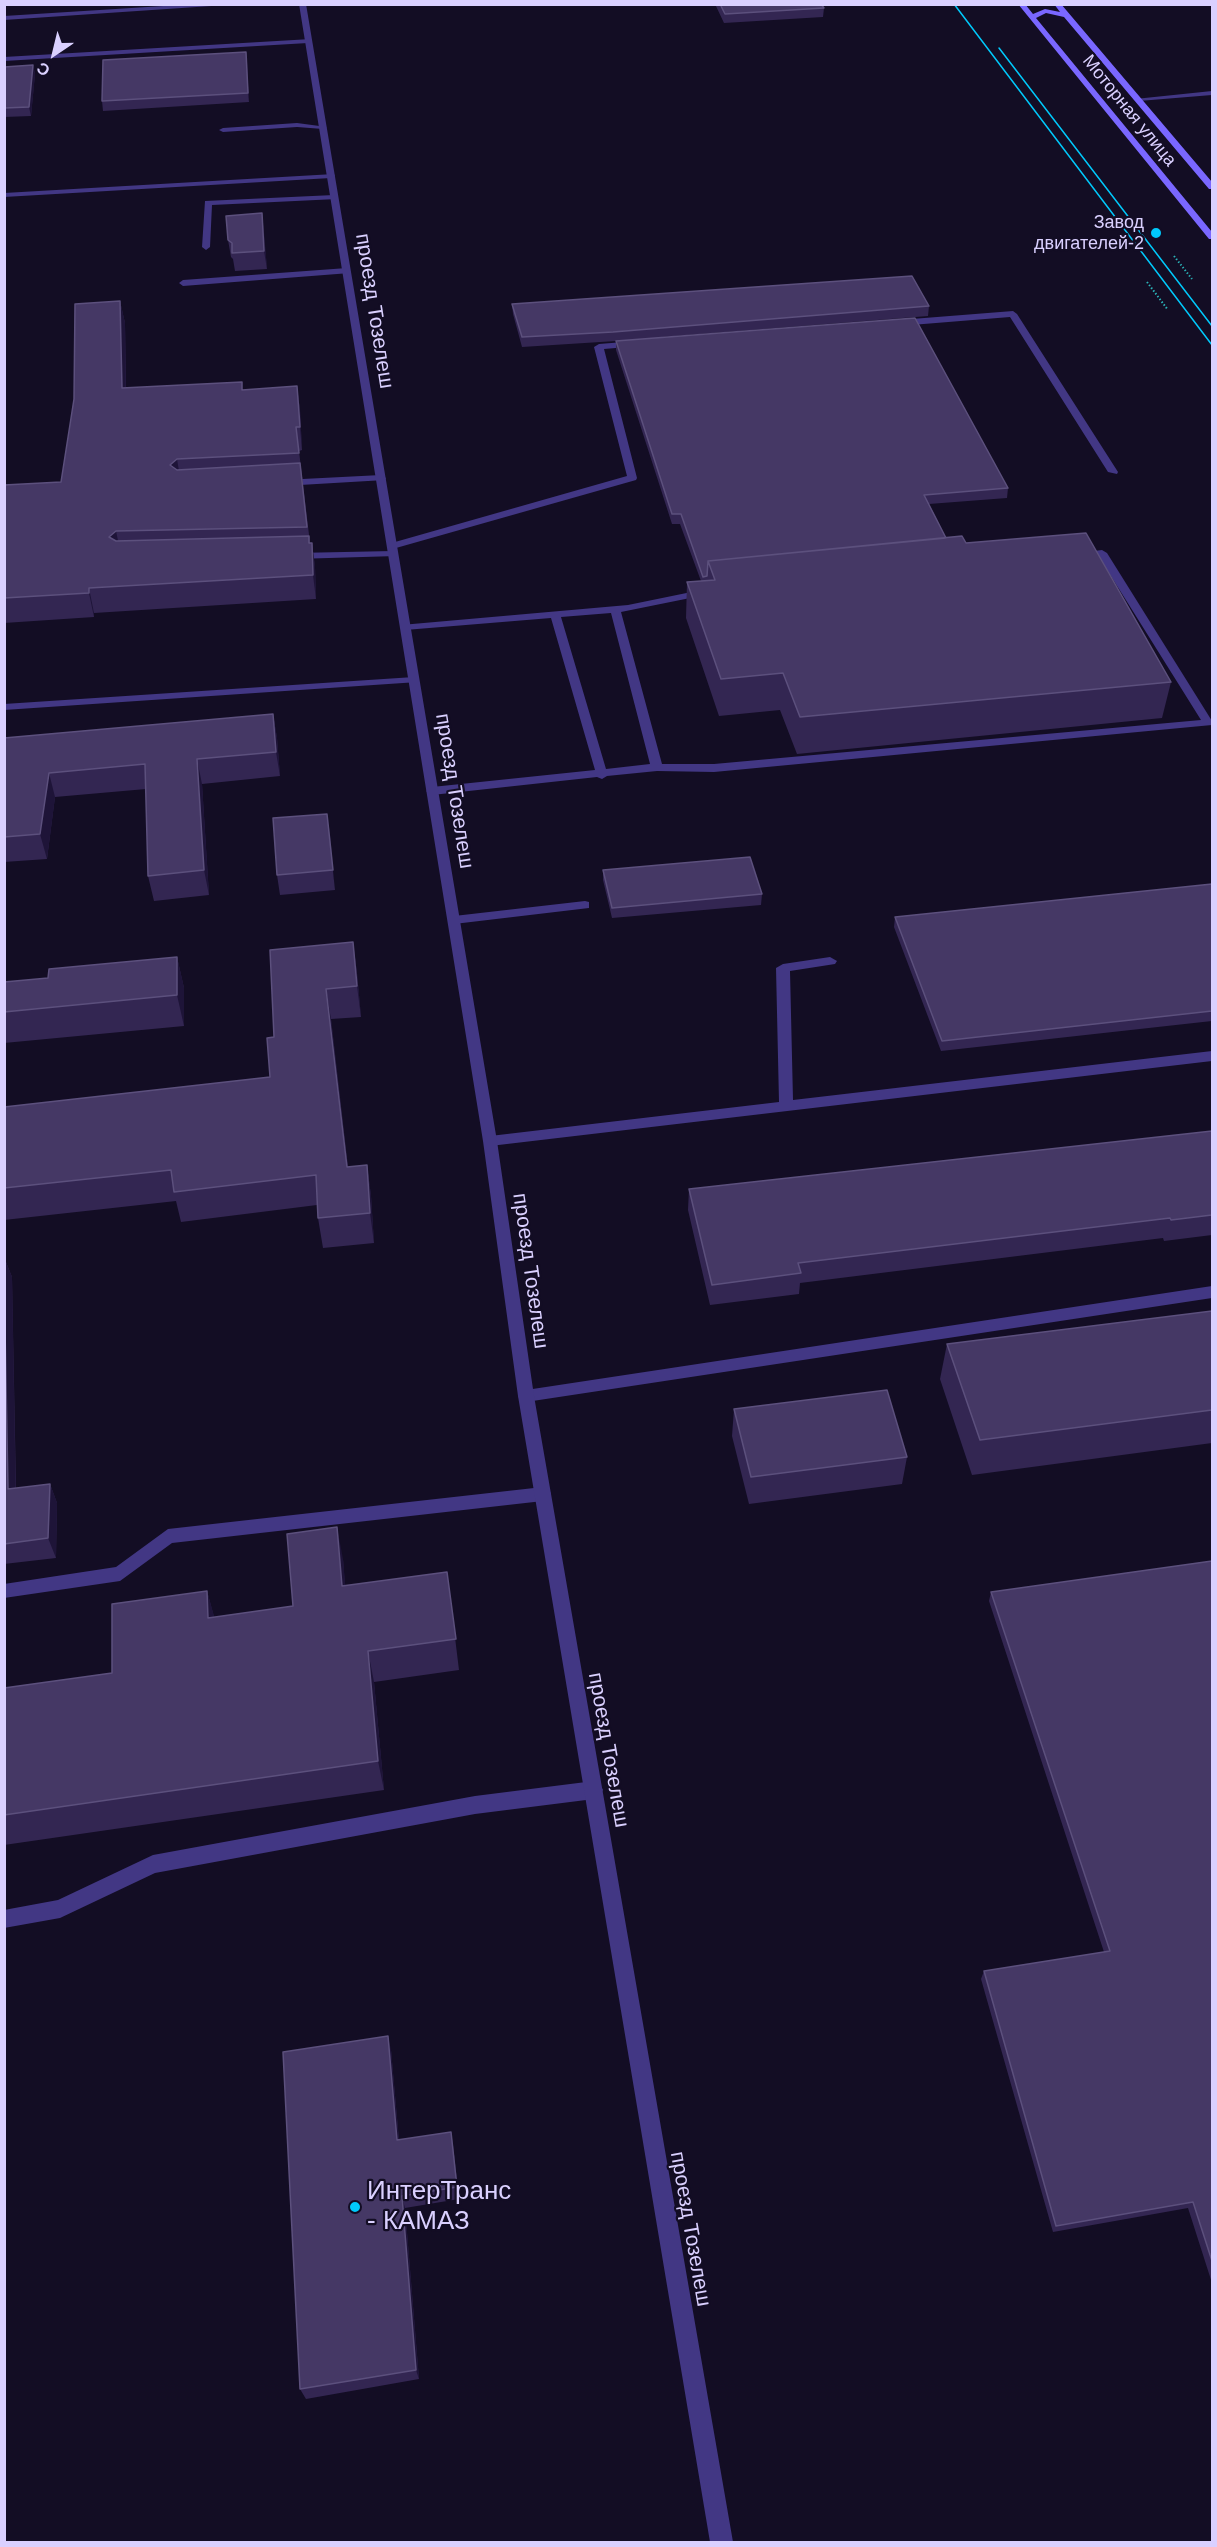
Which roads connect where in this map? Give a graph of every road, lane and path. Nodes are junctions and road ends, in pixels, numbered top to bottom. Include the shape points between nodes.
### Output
1 (238, 4) edge
2 (302, 4) edge
3 (1021, 4) edge
4 (1057, 4) edge
5 (1066, 15) junction
6 (1031, 17) junction
7 (4, 18) edge
8 (308, 41) junction
9 (4, 58) edge
10 (1212, 93) edge
11 (1139, 99) junction
12 (322, 127) junction
13 (223, 130) dead end
14 (331, 176) junction
15 (1212, 187) edge
16 (4, 195) edge
17 (334, 197) junction
18 (1212, 237) edge
19 (207, 247) dead end
20 (1174, 256) dead end
21 (346, 272) junction
22 (1192, 279) dead end
23 (1147, 282) dead end
24 (183, 283) dead end
25 (1168, 310) dead end
26 (883, 324) edge
27 (646, 343) edge
28 (1113, 472) dead end
29 (381, 478) junction
30 (275, 483) edge
31 (393, 550) junction
32 (287, 556) edge
33 (1066, 557) edge
34 (717, 590) edge
35 (615, 609) junction
36 (555, 614) junction
37 (405, 627) junction
38 (414, 680) junction
39 (4, 707) edge
40 (657, 767) junction
41 (602, 775) junction
42 (432, 792) junction
43 (585, 905) dead end
44 (454, 920) junction
45 (830, 961) dead end
46 (1212, 1056) edge
47 (786, 1107) junction
48 (490, 1141) junction
49 (1212, 1292) edge
50 (526, 1396) junction
51 (543, 1494) junction
52 (4, 1592) edge
53 (594, 1790) junction
54 (4, 1919) edge
55 (723, 2542) edge

1 - 7 street
2 - 8 street, проезд Тозелеш
3 - 6 main road, Моторная улица
4 - 5 main road, Моторная улица
5 - 6 main road via 1046,11
5 - 11 main road, Моторная улица
6 - 18 main road, Моторная улица
8 - 9 street
8 - 12 street, проезд Тозелеш
10 - 11 street
11 - 15 main road, Моторная улица
12 - 13 street
12 - 14 street, проезд Тозелеш
14 - 16 street
14 - 17 street, проезд Тозелеш
17 - 19 street via 208,203
17 - 21 street, проезд Тозелеш
20 - 22 path
21 - 24 street
21 - 29 street, проезд Тозелеш
23 - 25 path
26 - 28 street via 1014,314
27 - 31 street via 599,347 632,478
29 - 30 street
29 - 31 street, проезд Тозелеш
31 - 32 street
31 - 37 street, проезд Тозелеш
33 - 40 street via 1102,554 1208,723 714,768
34 - 35 street
35 - 36 street
35 - 40 street
36 - 37 street
36 - 41 street
37 - 38 street, проезд Тозелеш
38 - 39 street
38 - 42 street, проезд Тозелеш
40 - 41 street
41 - 42 street
42 - 44 street, проезд Тозелеш
43 - 44 street
44 - 48 street, проезд Тозелеш
45 - 47 street via 783,968
46 - 47 street
47 - 48 street
48 - 50 street, проезд Тозелеш
49 - 50 street
50 - 51 street, проезд Тозелеш
51 - 52 street via 168,1536 120,1574
51 - 53 street, проезд Тозелеш
53 - 54 street via 475,1805 153,1864 60,1910
53 - 55 street, проезд Тозелеш

